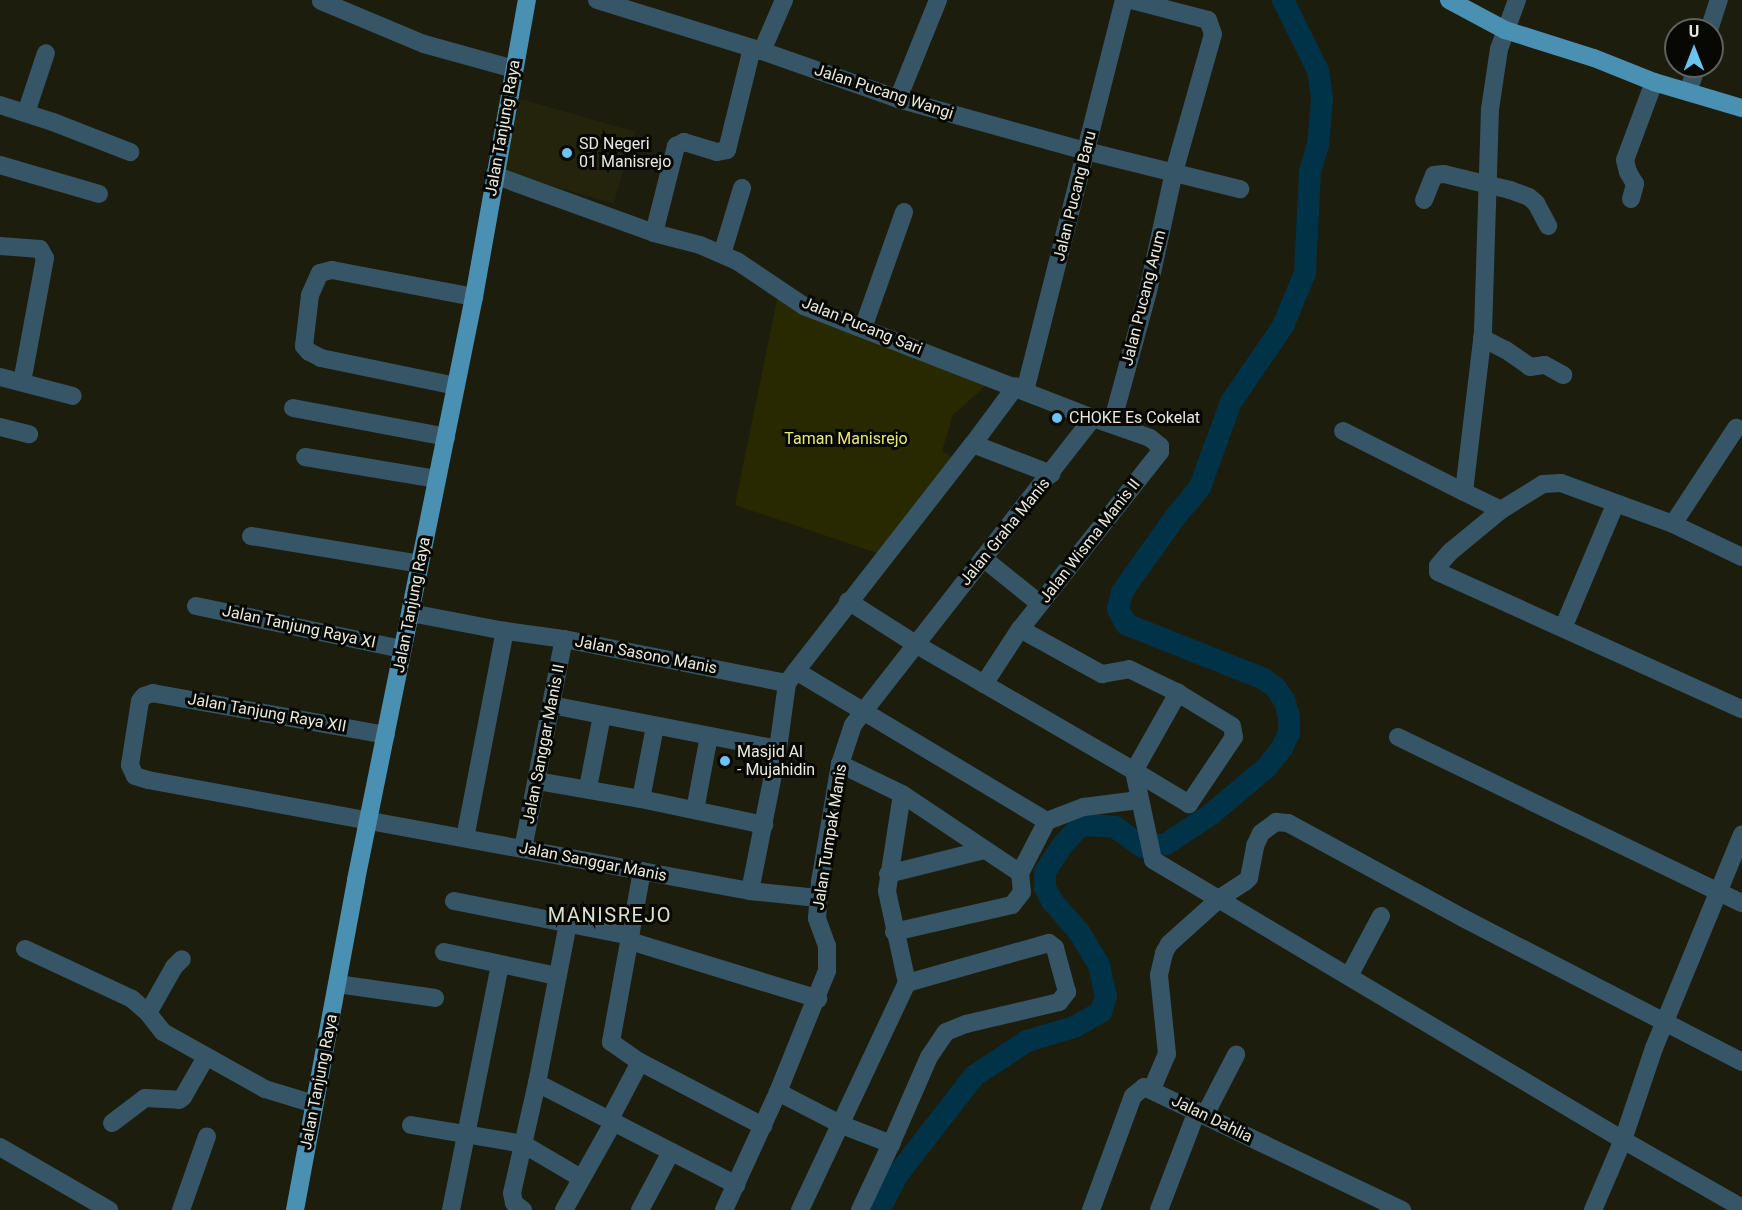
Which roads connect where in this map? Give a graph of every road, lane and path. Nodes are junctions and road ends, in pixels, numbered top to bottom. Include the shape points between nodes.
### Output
1 (526, 0) edge
2 (597, 0) edge
3 (784, 0) edge
4 (938, 0) edge
5 (1124, 0) edge
6 (1131, 0) edge
7 (1449, 0) edge
8 (1517, 0) edge
9 (1719, 0) edge
10 (321, 1) edge
11 (1713, 18) edge
12 (1505, 30) junction
13 (757, 50) junction
14 (46, 53) dead end
15 (514, 69) junction
16 (1693, 78) edge
17 (1654, 82) junction
18 (1688, 92) junction
19 (898, 99) junction
20 (0, 105) edge
21 (1742, 108) edge
22 (26, 113) junction
23 (1086, 151) junction
24 (130, 152) dead end
25 (0, 165) edge
26 (1174, 172) junction
27 (494, 175) junction
28 (1486, 183) junction
29 (742, 188) dead end
30 (1240, 189) dead end
31 (99, 194) dead end
32 (1631, 199) dead end
33 (1424, 200) dead end
34 (904, 212) dead end
35 (1548, 226) dead end
36 (654, 233) junction
37 (0, 246) edge
38 (722, 255) junction
39 (474, 297) junction
40 (863, 328) junction
41 (1482, 338) junction
42 (1563, 375) dead end
43 (0, 377) edge
44 (22, 382) junction
45 (456, 386) junction
46 (1020, 389) junction
47 (73, 396) dead end
48 (293, 408) dead end
49 (1093, 418) junction
50 (1112, 423) junction
51 (0, 427) edge
52 (1736, 428) dead end
53 (1342, 431) dead end
54 (28, 435) dead end
55 (446, 437) junction
56 (973, 444) junction
57 (1160, 452) joint
58 (305, 457) dead end
59 (1052, 474) junction
60 (437, 479) junction
61 (1464, 492) junction
62 (1615, 505) junction
63 (1501, 510) junction
64 (1673, 525) junction
65 (251, 536) dead end
66 (1742, 556) edge
67 (983, 558) junction
68 (420, 564) junction
69 (848, 601) junction
70 (1040, 604) junction
71 (196, 606) dead end
72 (411, 613) junction
73 (1563, 628) junction
74 (1020, 629) junction
75 (505, 631) junction
76 (564, 639) junction
77 (917, 645) junction
78 (402, 649) junction
79 (792, 677) junction
80 (984, 684) junction
81 (1178, 693) junction
82 (148, 694) joint
83 (551, 705) junction
84 (1742, 709) edge
85 (862, 711) junction
86 (603, 715) junction
87 (655, 726) junction
88 (386, 735) junction
89 (709, 736) junction
90 (1398, 738) dead end
91 (778, 749) junction
92 (840, 764) junction
93 (1134, 771) junction
94 (537, 781) junction
95 (588, 788) junction
96 (903, 795) junction
97 (641, 799) junction
98 (1139, 800) junction
99 (695, 810) junction
100 (369, 820) junction
101 (1047, 821) junction
102 (764, 825) junction
103 (1742, 834) edge
104 (465, 838) junction
105 (523, 849) junction
106 (984, 850) junction
107 (642, 871) junction
108 (1020, 873) junction
109 (888, 874) junction
110 (750, 891) junction
111 (1718, 892) junction
112 (818, 898) junction
113 (1220, 898) junction
114 (454, 901) dead end
115 (1742, 903) edge
116 (1381, 916) dead end
117 (568, 924) junction
118 (894, 932) junction
119 (630, 939) junction
120 (25, 949) dead end
121 (444, 952) dead end
122 (183, 959) dead end
123 (500, 965) junction
124 (557, 976) junction
125 (1349, 976) junction
126 (907, 983) junction
127 (338, 984) junction
128 (435, 998) dead end
129 (818, 999) junction
130 (148, 1012) junction
131 (1666, 1024) junction
132 (1236, 1055) dead end
133 (206, 1057) junction
134 (640, 1062) junction
135 (1742, 1062) edge
136 (537, 1083) junction
137 (1152, 1089) junction
138 (778, 1092) junction
139 (314, 1104) junction
140 (1201, 1113) junction
141 (612, 1120) junction
142 (112, 1123) dead end
143 (411, 1125) dead end
144 (842, 1125) junction
145 (763, 1126) junction
146 (468, 1135) junction
147 (207, 1136) dead end
148 (1623, 1140) junction
149 (892, 1142) junction
150 (523, 1144) junction
151 (0, 1147) edge
152 (671, 1152) junction
153 (581, 1178) junction
154 (736, 1185) junction
155 (806, 1208) edge
156 (1740, 1208) edge
157 (110, 1210) edge
158 (181, 1210) edge
159 (295, 1210) edge
160 (451, 1210) edge
161 (523, 1210) edge
162 (564, 1210) edge
163 (640, 1210) edge
164 (724, 1210) edge
165 (860, 1210) edge
166 (1091, 1210) edge
167 (1159, 1210) edge
168 (1402, 1210) edge
169 (1593, 1210) edge

1 - 15 main road, Jalan Tanjung Raya
2 - 13 street, Jalan Pucang Wangi
3 - 13 street
4 - 19 street
5 - 23 street, Jalan Pucang Baru
6 - 26 street, Jalan Pucang Arum via 1208,20 1212,28
7 - 12 main road
8 - 12 street
9 - 11 street
10 - 15 street via 424,44
12 - 17 main road
12 - 28 street via 1496,60
13 - 19 street, Jalan Pucang Wangi
13 - 36 street via 727,150 717,152 684,142 676,146
14 - 22 street
15 - 27 main road, Jalan Tanjung Raya
16 - 18 street
17 - 18 main road
17 - 32 street via 1625,160 1635,184
18 - 21 main road
19 - 23 street, Jalan Pucang Wangi
20 - 22 street
22 - 24 street
23 - 26 street, Jalan Pucang Wangi
23 - 46 street, Jalan Pucang Baru
25 - 31 street
26 - 30 street, Jalan Pucang Wangi
26 - 50 street, Jalan Pucang Arum via 1148,291
27 - 36 street, Jalan Pucang Sari
27 - 39 main road, Jalan Tanjung Raya
28 - 33 street via 1437,174
28 - 35 street via 1529,197
28 - 41 street
29 - 38 street
34 - 40 street
36 - 38 street, Jalan Pucang Sari
37 - 44 street via 40,249 45,258
38 - 40 street, Jalan Pucang Sari via 764,277 804,306
39 - 45 main road, Jalan Tanjung Raya
39 - 45 street via 332,270 320,273 310,295 304,346 309,352 321,358
40 - 46 street, Jalan Pucang Sari
41 - 42 street via 1530,367 1545,365
41 - 61 street
43 - 44 street
44 - 47 street
45 - 55 main road, Jalan Tanjung Raya
46 - 49 street, Jalan Pucang Sari
46 - 56 street
48 - 55 street
49 - 50 street, Jalan Pucang Sari
49 - 59 street, Jalan Graha Manis
50 - 57 street, Jalan Pucang Sari via 1150,438 1160,446
51 - 54 street
52 - 64 street
53 - 61 street
55 - 60 main road, Jalan Tanjung Raya
56 - 59 street
56 - 69 street
57 - 70 street, Jalan Wisma Manis II
58 - 60 street
59 - 67 street, Jalan Graha Manis
60 - 68 main road, Jalan Tanjung Raya
61 - 63 street
62 - 63 street via 1573,486 1550,482
62 - 64 street
62 - 73 street
63 - 73 street via 1450,552 1438,566 1438,572
64 - 66 street
65 - 68 street
67 - 70 street
67 - 77 street, Jalan Graha Manis
68 - 72 main road, Jalan Tanjung Raya
69 - 77 street
69 - 79 street
70 - 74 street, Jalan Wisma Manis II
71 - 78 street, Jalan Tanjung Raya XI
72 - 75 street, Jalan Sasono Manis
72 - 78 main road, Jalan Tanjung Raya
73 - 84 street
74 - 80 street, Jalan Wisma Manis II
74 - 81 street via 1099,673 1129,669
75 - 76 street, Jalan Sasono Manis
75 - 104 street
76 - 79 street, Jalan Sasono Manis
76 - 83 street, Jalan Sanggar Manis II
77 - 80 street
77 - 85 street, Jalan Tumpak Manis
78 - 88 main road, Jalan Tanjung Raya
79 - 85 street
79 - 91 street
80 - 93 street
81 - 93 street
81 - 93 street via 1232,726 1234,737 1189,804
82 - 88 street, Jalan Tanjung Raya XII
82 - 100 street, Jalan Sanggar Manis via 139,707 130,765 135,776
83 - 86 street
83 - 94 street, Jalan Sanggar Manis II
85 - 92 street, Jalan Tumpak Manis via 845,742
85 - 101 street
86 - 87 street
86 - 95 street
87 - 89 street
87 - 97 street
88 - 100 main road, Jalan Tanjung Raya
89 - 91 street
89 - 99 street
90 - 111 street
91 - 102 street
92 - 96 street
92 - 112 street, Jalan Tumpak Manis
93 - 98 street
94 - 95 street
94 - 105 street, Jalan Sanggar Manis II
95 - 97 street
96 - 106 street
96 - 109 street
97 - 99 street
98 - 101 street via 1084,807
98 - 113 street via 1153,860
99 - 102 street
100 - 104 street, Jalan Sanggar Manis
100 - 127 main road, Jalan Tanjung Raya
101 - 108 street
102 - 110 street
103 - 111 street
104 - 105 street, Jalan Sanggar Manis
105 - 107 street, Jalan Sanggar Manis
106 - 108 street
106 - 109 street
107 - 110 street, Jalan Sanggar Manis
107 - 119 street
108 - 118 street via 1023,892 1012,904
109 - 118 street
110 - 112 street, Jalan Sanggar Manis
111 - 115 street
111 - 131 street
112 - 129 street, Jalan Tumpak Manis via 817,918 828,955 828,970
113 - 125 street
113 - 131 street via 1249,878 1261,833 1276,822 1288,823
113 - 137 street via 1164,953 1159,975 1167,1054
114 - 117 street
116 - 125 street
117 - 119 street
117 - 124 street
118 - 126 street
119 - 129 street
119 - 134 street via 610,1039
120 - 130 street via 132,999
121 - 123 street
122 - 130 street via 174,967
123 - 124 street
123 - 146 street
124 - 136 street
125 - 148 street
126 - 144 street
126 - 149 street via 1049,943 1055,948 1067,992 1059,1002 946,1032 929,1057
127 - 128 street
127 - 139 main road, Jalan Tanjung Raya
129 - 138 street, Jalan Tumpak Manis
130 - 133 street via 163,1032
131 - 135 street
131 - 148 street
132 - 140 street
133 - 139 street via 265,1089
133 - 142 street via 183,1097 145,1098
134 - 141 street
134 - 145 street
136 - 141 street
136 - 150 street
137 - 140 street, Jalan Dahlia
137 - 166 street, Jalan Dahlia via 1144,1087 1133,1096
138 - 144 street
138 - 145 street, Jalan Tumpak Manis
139 - 159 main road, Jalan Tanjung Raya
140 - 167 street
140 - 168 street, Jalan Dahlia
141 - 152 street
141 - 153 street
143 - 146 street
144 - 149 street
144 - 155 street
145 - 154 street, Jalan Tumpak Manis
146 - 150 street
146 - 160 street
147 - 158 street
148 - 156 street
148 - 169 street
149 - 165 street
150 - 153 street
150 - 161 street via 512,1193 514,1203
151 - 157 street
152 - 154 street
152 - 163 street
153 - 162 street
154 - 164 street, Jalan Tumpak Manis

